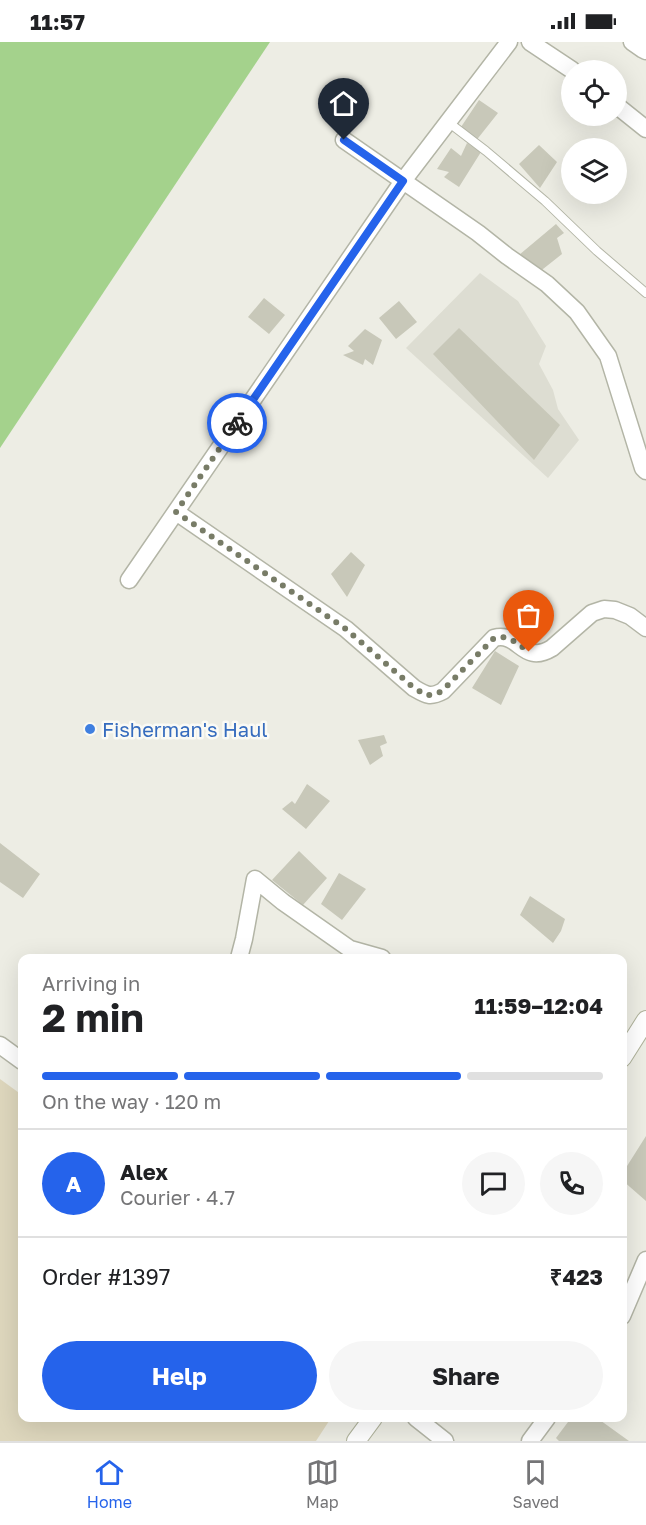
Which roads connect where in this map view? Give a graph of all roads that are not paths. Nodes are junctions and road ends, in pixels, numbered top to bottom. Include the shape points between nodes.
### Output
1 (509, 42) edge
2 (530, 42) edge
3 (632, 42) edge
4 (646, 51) edge
5 (561, 63) edge
6 (627, 114) edge
7 (448, 122) junction
8 (646, 129) edge
9 (344, 140) dead end
10 (403, 181) junction
11 (646, 293) edge
12 (646, 471) edge
13 (176, 512) junction
14 (129, 580) dead end
15 (646, 628) edge
16 (240, 954) edge
17 (364, 954) edge
18 (646, 1020) edge
19 (0, 1045) edge
20 (627, 1050) edge
21 (18, 1058) edge
22 (646, 1260) edge
23 (627, 1304) edge
24 (370, 1422) edge
25 (421, 1422) edge
26 (544, 1422) edge
27 (356, 1441) edge
28 (445, 1441) edge
29 (530, 1441) edge

1 - 7 street
2 - 5 street
3 - 4 street
6 - 8 street
7 - 10 street
7 - 11 lane via 545,201
9 - 10 street
10 - 12 street via 547,284 577,312 608,356
10 - 13 street
13 - 14 street
13 - 15 street via 346,629 426,695 442,691 494,638 502,635 529,652 546,652 592,613 604,609 630,616
16 - 17 street via 255,879 350,949
18 - 20 main road
19 - 21 street
22 - 23 street
24 - 27 main road
25 - 28 street
26 - 29 street

